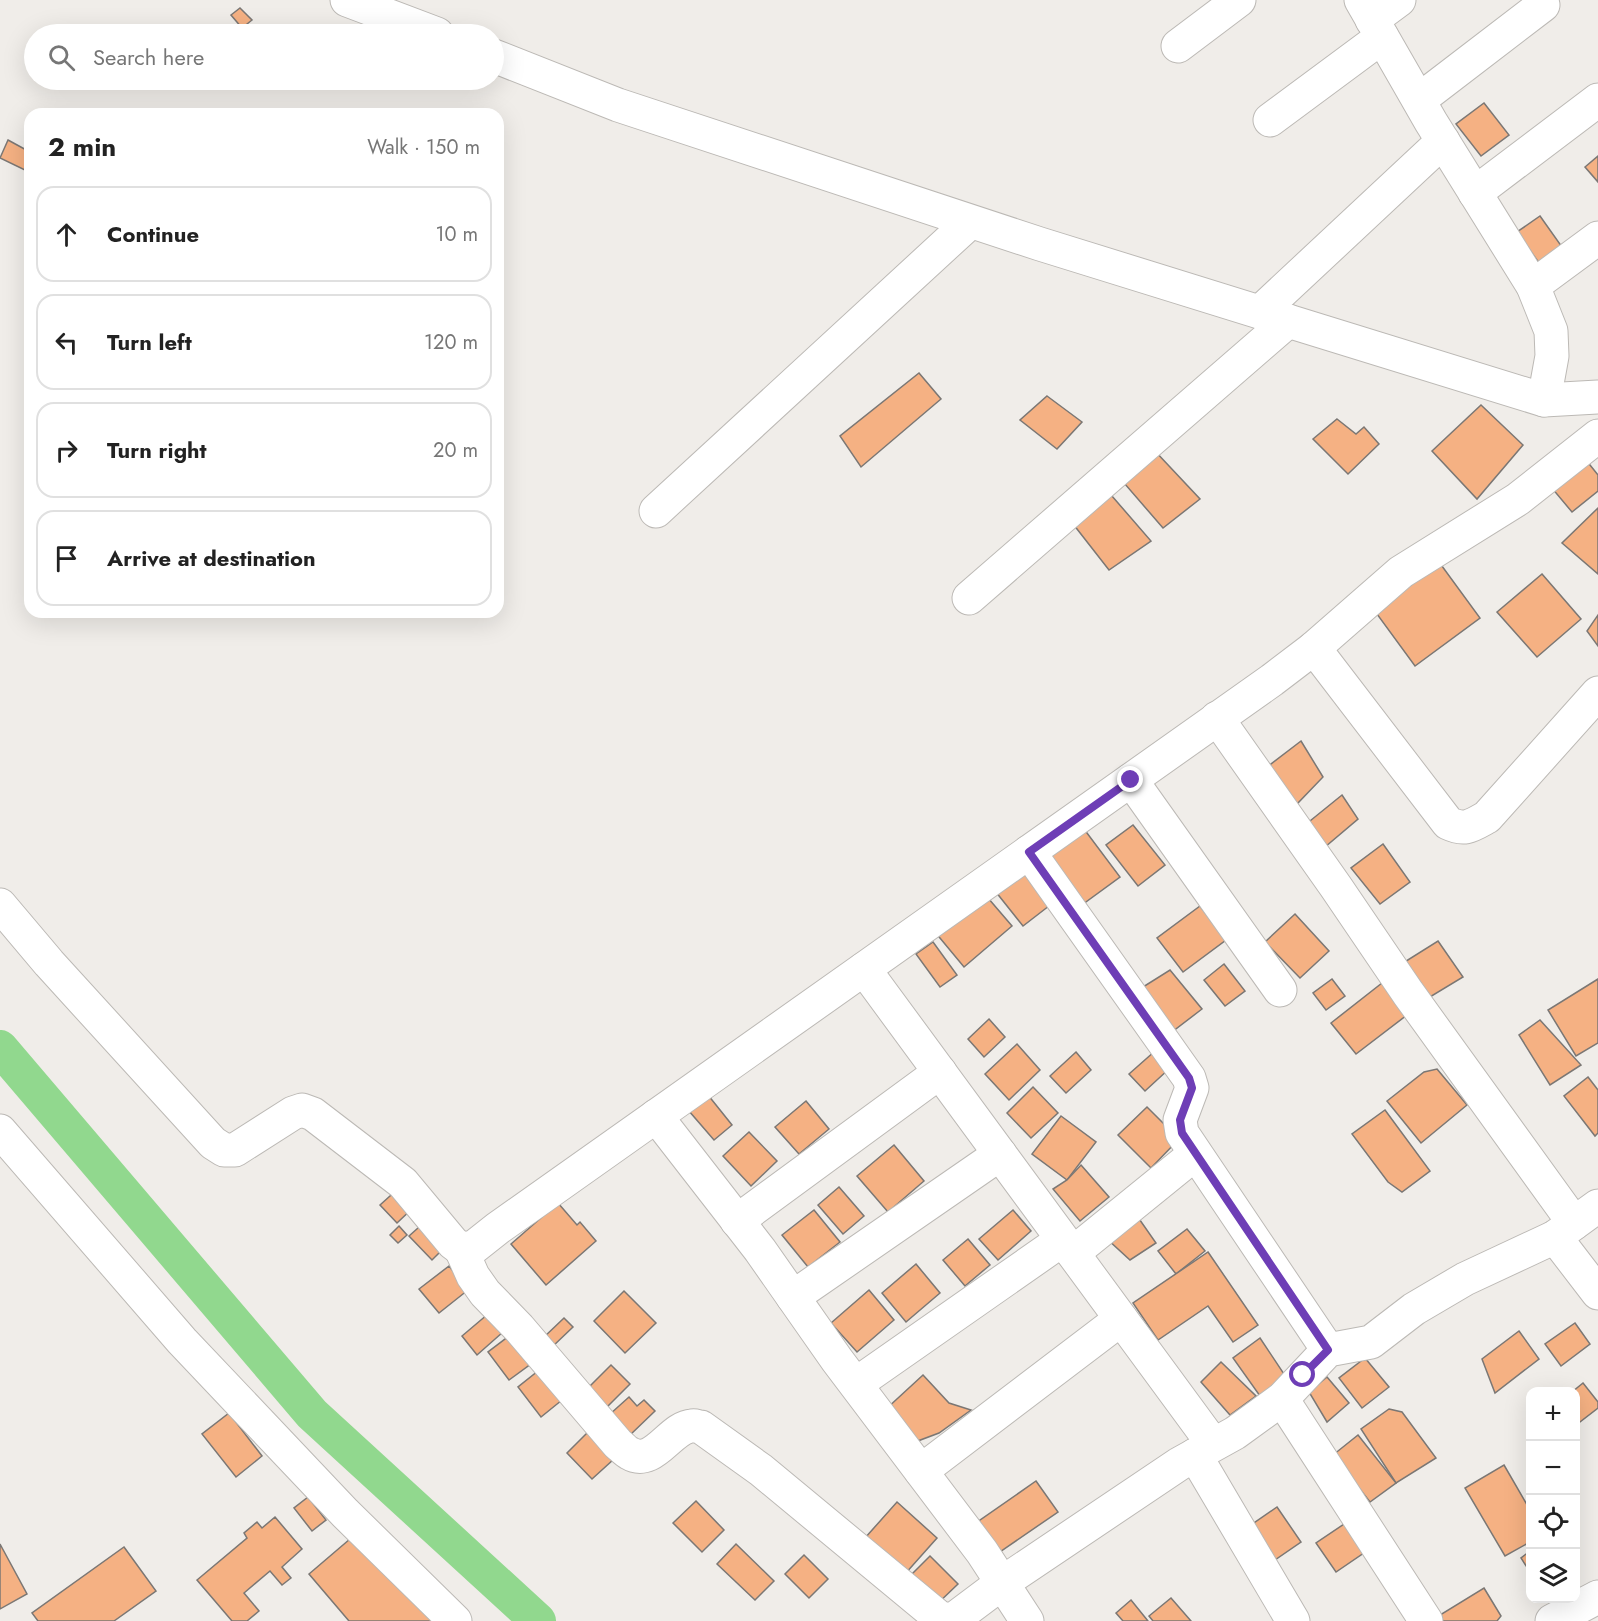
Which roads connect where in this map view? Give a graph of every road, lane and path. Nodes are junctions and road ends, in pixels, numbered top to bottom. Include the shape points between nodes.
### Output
1 (346, 0) edge
2 (1239, 0) edge
3 (1399, 0) edge
4 (1543, 5) dead end
5 (1372, 19) edge
6 (410, 24) edge
7 (1178, 46) dead end
8 (504, 60) edge
9 (1419, 100) junction
10 (1598, 100) edge
11 (1270, 120) dead end
12 (1443, 141) junction
13 (1475, 193) junction
14 (970, 222) junction
15 (1598, 238) edge
16 (1533, 286) junction
17 (1274, 317) junction
18 (1598, 397) edge
19 (1544, 400) junction
20 (1598, 436) edge
21 (656, 511) dead end
22 (969, 598) dead end
23 (1314, 648) junction
24 (1598, 693) edge
25 (1217, 718) junction
26 (1131, 780) junction
27 (1029, 852) junction
28 (0, 905) edge
29 (864, 969) junction
30 (1280, 990) dead end
31 (940, 1072) junction
32 (656, 1116) junction
33 (0, 1131) edge
34 (1000, 1154) junction
35 (1195, 1154) junction
36 (737, 1221) junction
37 (1576, 1222) edge
38 (1067, 1246) junction
39 (461, 1249) junction
40 (1598, 1293) edge
41 (793, 1297) junction
42 (1122, 1319) junction
43 (1328, 1350) junction
44 (856, 1384) junction
45 (1282, 1399) junction
46 (1204, 1449) junction
47 (921, 1472) junction
48 (1002, 1582) junction
49 (1596, 1604) edge
50 (455, 1621) edge
51 (1027, 1621) edge
52 (1293, 1621) edge
53 (1426, 1621) edge
54 (1552, 1621) edge

1 - 6 street
2 - 7 street
3 - 5 street
4 - 9 street
5 - 9 street
5 - 11 street
8 - 14 street via 618,105
9 - 12 street
10 - 13 street
12 - 13 street
12 - 17 street
13 - 16 street
14 - 17 street
14 - 21 street
15 - 16 street
16 - 19 street via 1551,331 1552,356
17 - 19 street
17 - 22 street
18 - 19 street
20 - 23 street via 1518,499 1401,572
23 - 24 street via 1448,823 1460,828 1487,818
23 - 25 street
25 - 26 street
25 - 37 street via 1408,993
26 - 27 street
26 - 30 street
27 - 29 street
27 - 35 street via 1189,1078 1192,1088 1180,1120 1182,1133
28 - 39 street via 213,1143 235,1150 292,1113 302,1110 313,1114 403,1183
29 - 31 street
29 - 32 street
31 - 34 street
31 - 36 street
32 - 36 street
32 - 39 street via 474,1247
33 - 50 street via 182,1341 345,1513
34 - 38 street
34 - 41 street
35 - 38 street
35 - 43 street
36 - 41 street
37 - 40 street
37 - 43 street via 1465,1279 1414,1309 1371,1342
38 - 42 street
38 - 44 street
39 - 48 street via 485,1293 631,1454 642,1457 684,1428 701,1427 761,1470 941,1619 954,1619
41 - 44 street
42 - 46 street
42 - 47 street
43 - 45 street
44 - 47 street
45 - 46 street
45 - 53 street
46 - 48 street
46 - 52 street
47 - 48 street
48 - 51 street
49 - 54 street

